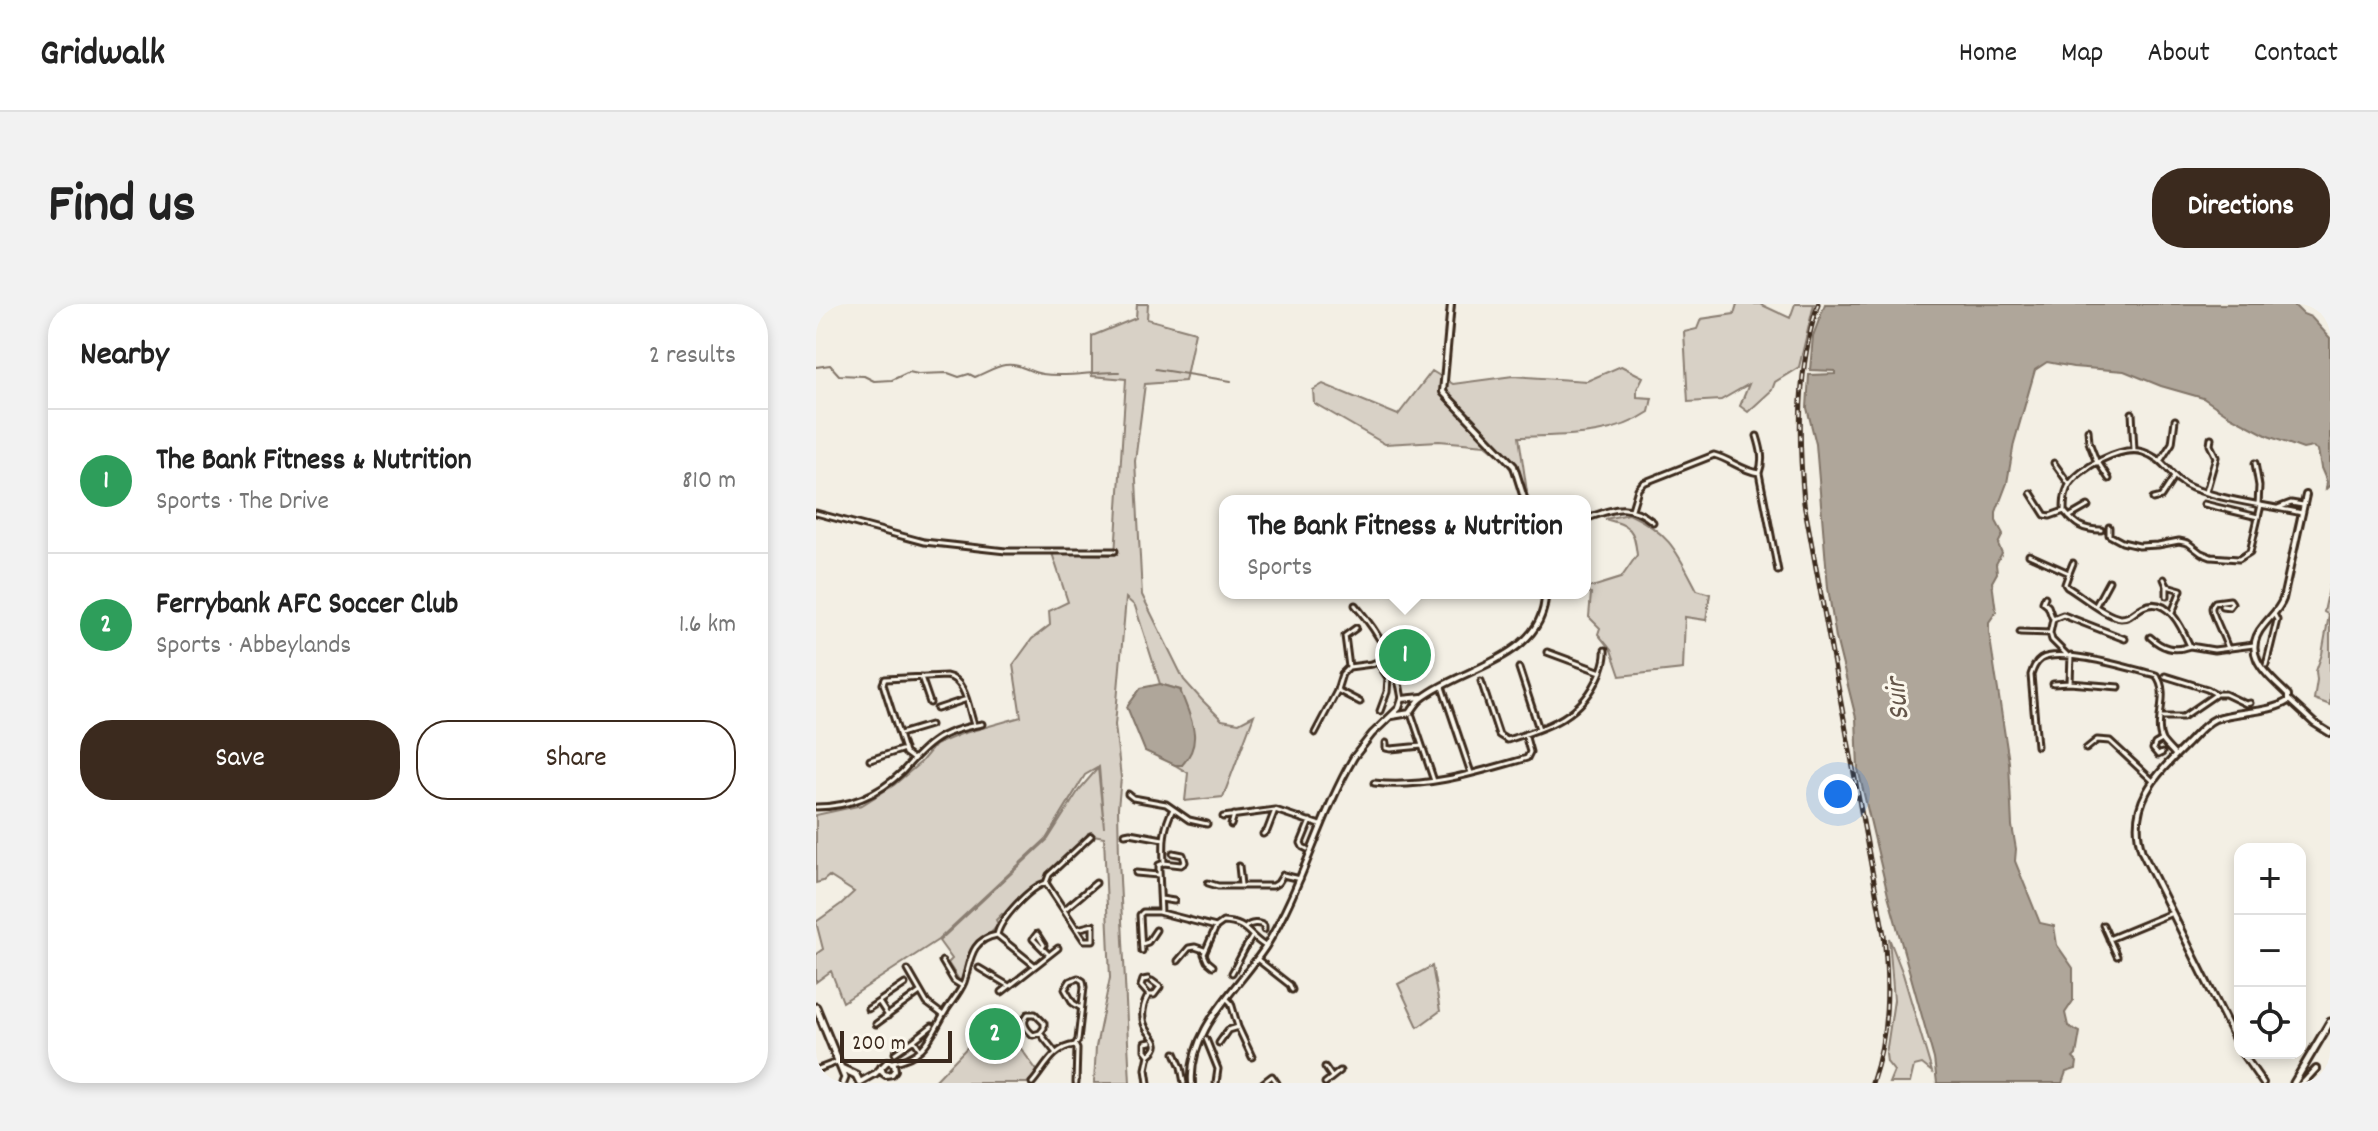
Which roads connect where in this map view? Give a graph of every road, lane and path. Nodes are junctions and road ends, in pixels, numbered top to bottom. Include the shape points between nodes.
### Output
1 (1451, 304) edge
2 (2132, 413) dead end
3 (2175, 420) dead end
4 (2088, 430) dead end
5 (1757, 436) dead end
6 (2211, 438) dead end
7 (2134, 450) junction
8 (2161, 460) junction
9 (2054, 463) dead end
10 (2097, 463) junction
11 (2255, 463) dead end
12 (1759, 473) junction
13 (2174, 477) junction
14 (2109, 479) dead end
15 (2069, 484) junction
16 (2206, 492) junction
17 (2031, 493) dead end
18 (1523, 495) edge
19 (2306, 495) dead end
20 (2153, 499) dead end
21 (2204, 504) dead end
22 (2260, 505) junction
23 (2303, 505) junction
24 (2088, 506) dead end
25 (2278, 508) junction
26 (1632, 509) junction
27 (2064, 511) junction
28 (816, 513) edge
29 (2302, 513) junction
30 (1591, 517) edge
31 (2069, 517) junction
32 (2258, 517) junction
33 (1653, 522) dead end
34 (2109, 527) dead end
35 (2101, 530) dead end
36 (1115, 551) dead end
37 (2029, 555) dead end
38 (2073, 563) dead end
39 (1778, 571) dead end
40 (2069, 573) junction
41 (2164, 579) dead end
42 (2109, 581) dead end
43 (2167, 586) junction
44 (2167, 596) dead end
45 (2045, 597) dead end
46 (1544, 599) edge
47 (1355, 605) dead end
48 (2096, 605) junction
49 (2222, 606) dead end
50 (2172, 613) junction
51 (2274, 614) junction
52 (2053, 619) junction
53 (1356, 628) dead end
54 (2020, 632) dead end
55 (2050, 633) junction
56 (2150, 637) dead end
57 (2125, 639) dead end
58 (2254, 645) junction
59 (2190, 646) junction
60 (2228, 649) junction
61 (1605, 650) dead end
62 (1547, 652) dead end
63 (2069, 655) junction
64 (1389, 657) junction
65 (1378, 662) junction
66 (2266, 665) dead end
67 (1350, 667) junction
68 (1519, 668) dead end
69 (1601, 672) junction
70 (2165, 676) dead end
71 (921, 677) junction
72 (1481, 681) dead end
73 (2070, 683) junction
74 (2053, 684) dead end
75 (1442, 687) junction
76 (2119, 687) dead end
77 (1337, 690) junction
78 (934, 692) dead end
79 (2216, 694) junction
80 (927, 695) junction
81 (1422, 697) junction
82 (1406, 699) junction
83 (966, 700) junction
84 (2288, 700) junction
85 (1360, 702) dead end
86 (1384, 702) junction
87 (930, 703) dead end
88 (2250, 703) dead end
89 (1391, 705) dead end
90 (1414, 705) junction
91 (937, 709) dead end
92 (1380, 711) dead end
93 (1401, 711) junction
94 (1412, 716) dead end
95 (2161, 717) junction
96 (982, 724) dead end
97 (930, 725) dead end
98 (974, 725) junction
99 (918, 729) junction
100 (1539, 729) junction
101 (1315, 733) dead end
102 (2330, 733) edge
103 (900, 734) junction
104 (1525, 734) junction
105 (920, 736) dead end
106 (2162, 740) junction
107 (1386, 743) dead end
108 (1422, 746) junction
109 (2037, 746) dead end
110 (904, 749) junction
111 (2086, 749) dead end
112 (2162, 753) dead end
113 (2176, 755) junction
114 (913, 759) junction
115 (870, 760) dead end
116 (1471, 773) junction
117 (1434, 781) junction
118 (2153, 781) junction
119 (1374, 783) dead end
120 (1128, 794) dead end
121 (816, 807) edge
122 (1173, 809) junction
123 (1275, 810) junction
124 (1234, 815) junction
125 (1223, 817) dead end
126 (1310, 821) junction
127 (1207, 824) dead end
128 (1231, 825) dead end
129 (1323, 826) junction
130 (1125, 834) dead end
131 (1263, 834) dead end
132 (1091, 836) dead end
133 (1163, 839) junction
134 (1307, 849) dead end
135 (1173, 853) dead end
136 (1164, 863) junction
137 (1181, 865) junction
138 (1189, 865) dead end
139 (1239, 866) dead end
140 (1136, 873) dead end
141 (1158, 875) junction
142 (1300, 879) junction
143 (1046, 883) junction
144 (1096, 883) dead end
145 (1208, 883) dead end
146 (1241, 885) junction
147 (1161, 899) junction
148 (1174, 901) dead end
149 (1065, 909) junction
150 (1161, 913) junction
151 (2172, 913) junction
152 (2103, 925) dead end
153 (1216, 927) junction
154 (1246, 927) junction
155 (1078, 930) junction
156 (1156, 930) dead end
157 (1264, 930) dead end
158 (997, 935) junction
159 (1252, 937) junction
160 (2109, 939) junction
161 (1142, 944) junction
162 (1265, 946) junction
163 (1042, 948) dead end
164 (1058, 948) dead end
165 (1204, 950) junction
166 (1142, 951) dead end
167 (1049, 955) junction
168 (2117, 956) dead end
169 (948, 958) dead end
170 (1257, 959) junction
171 (1178, 961) dead end
172 (1035, 966) junction
173 (1213, 966) dead end
174 (979, 968) dead end
175 (908, 970) dead end
176 (1232, 973) dead end
177 (915, 982) junction
178 (962, 986) junction
179 (1009, 986) junction
180 (1141, 989) junction
181 (1292, 990) dead end
182 (895, 991) junction
183 (920, 992) junction
184 (1002, 992) dead end
185 (1149, 995) junction
186 (1142, 996) dead end
187 (899, 997) dead end
188 (1227, 999) junction
189 (879, 1002) junction
190 (816, 1007) edge
191 (1081, 1008) junction
192 (868, 1009) dead end
193 (943, 1015) junction
194 (888, 1016) junction
195 (2330, 1022) edge
196 (876, 1024) dead end
197 (932, 1026) dead end
198 (1238, 1027) junction
199 (1040, 1033) junction
200 (2234, 1037) edge
201 (1206, 1039) dead end
202 (914, 1040) junction
203 (1151, 1042) dead end
204 (1219, 1043) dead end
205 (1075, 1045) junction
206 (920, 1049) junction
207 (1055, 1052) junction
208 (895, 1053) dead end
209 (1175, 1053) dead end
210 (1149, 1055) junction
211 (1252, 1057) dead end
212 (2246, 1059) edge
213 (900, 1061) junction
214 (892, 1062) junction
215 (839, 1065) junction
216 (881, 1067) junction
217 (1325, 1067) dead end
218 (895, 1068) junction
219 (2316, 1069) dead end
220 (816, 1070) edge
221 (1340, 1071) dead end
222 (875, 1074) junction
223 (884, 1074) junction
224 (866, 1077) junction
225 (1332, 1077) junction
226 (849, 1078) edge
227 (860, 1083) edge
228 (1032, 1083) edge
229 (1076, 1083) edge
230 (1148, 1083) edge
231 (1184, 1083) edge
232 (1192, 1083) edge
233 (1216, 1083) edge
234 (1263, 1083) edge
235 (1277, 1083) edge
236 (1325, 1083) edge
237 (2263, 1083) edge
238 (2294, 1083) edge
239 (2303, 1083) edge

1 - 18 street via 1443,392 1514,466
2 - 7 street
3 - 8 street via 2172,443
4 - 10 street
5 - 12 street via 1762,451
6 - 16 street via 2216,457
7 - 8 street
7 - 10 street
8 - 13 street
9 - 15 street
10 - 14 street
10 - 15 street
11 - 22 street
12 - 26 street via 1714,455 1643,483
12 - 39 street
13 - 16 street
13 - 20 street via 2161,497
15 - 27 street
16 - 22 street
17 - 27 street via 2045,515
19 - 23 street
21 - 32 street
22 - 25 street
22 - 32 street
23 - 25 street
23 - 29 street
24 - 31 street
25 - 29 street
26 - 30 street
26 - 33 street
27 - 31 street
28 - 36 street via 924,542 1006,551
29 - 51 street via 2286,591
31 - 35 street via 2085,530
32 - 34 street via 2250,552 2239,559 2210,557 2179,541 2129,544 2109,535
37 - 40 street
38 - 40 street
40 - 48 street via 2065,584
41 - 43 street
42 - 48 street
43 - 44 street
43 - 50 street via 2181,590
45 - 52 street
46 - 75 street via 1540,619 1522,642
47 - 64 street
48 - 50 street via 2122,618 2150,605
49 - 60 street via 2232,603 2215,602 2211,609
50 - 59 street
51 - 58 street
51 - 66 street
52 - 55 street
52 - 57 street via 2067,616
53 - 67 street via 1345,636
54 - 55 street
55 - 63 street
56 - 59 street via 2169,649
58 - 60 street
58 - 84 street via 2259,664
59 - 60 street
61 - 69 street
62 - 69 street
63 - 73 street
63 - 95 street via 2159,678
63 - 109 street via 2046,657 2033,669
64 - 65 street
64 - 82 street
65 - 67 street
65 - 86 street via 1388,678
67 - 77 street via 1343,670
68 - 100 street
69 - 100 street via 1576,709
70 - 79 street
71 - 80 street
71 - 83 street via 956,678
71 - 103 street via 884,680
72 - 104 street via 1501,738
73 - 74 street
73 - 76 street
75 - 81 street
75 - 116 street
77 - 85 street
77 - 101 street
78 - 80 street
79 - 88 street
79 - 95 street via 2183,717
80 - 87 street
81 - 82 street
81 - 90 street
82 - 90 street
82 - 93 street
83 - 91 street
83 - 98 street
84 - 102 street
84 - 113 street via 2212,720
86 - 89 street
86 - 92 street
90 - 93 street via 1410,713
93 - 129 street via 1354,757
94 - 108 street
95 - 106 street
96 - 98 street
97 - 99 street
98 - 114 street via 934,741
99 - 103 street
99 - 105 street
100 - 104 street
103 - 110 street
104 - 116 street via 1529,756
106 - 112 street via 2153,749
106 - 113 street
107 - 108 street via 1391,749
108 - 117 street
110 - 114 street
110 - 115 street
111 - 118 street via 2097,740 2110,741
113 - 118 street
114 - 121 street via 861,800
116 - 117 street
117 - 119 street
118 - 151 street via 2141,804 2139,839
120 - 122 street
122 - 127 street
122 - 133 street
123 - 124 street
123 - 126 street
123 - 131 street
124 - 125 street
124 - 128 street
126 - 129 street
126 - 134 street via 1301,843
129 - 142 street
130 - 133 street
132 - 143 street
133 - 136 street
135 - 137 street via 1185,857
136 - 137 street
136 - 141 street
137 - 138 street
139 - 146 street
140 - 141 street
141 - 147 street
142 - 146 street via 1287,874 1273,886
142 - 162 street
143 - 149 street
143 - 158 street via 1010,912
144 - 149 street
145 - 146 street
147 - 148 street
147 - 150 street
149 - 155 street
150 - 153 street
150 - 161 street via 1141,913
151 - 160 street
151 - 200 street
152 - 160 street
153 - 154 street via 1227,922
153 - 165 street
154 - 157 street via 1259,924
154 - 159 street
155 - 155 street via 1084,940 1093,940 1093,925
156 - 161 street
158 - 172 street
158 - 178 street via 989,936 970,956
159 - 162 street
159 - 176 street
160 - 168 street
161 - 166 street
162 - 170 street
163 - 167 street
164 - 167 street
165 - 171 street via 1189,948
165 - 173 street
167 - 172 street
169 - 178 street via 940,961
170 - 181 street
170 - 188 street
172 - 179 street
174 - 179 street
175 - 177 street
177 - 182 street
177 - 183 street
178 - 193 street
179 - 184 street
180 - 185 street
180 - 185 street via 1143,980 1160,987
180 - 186 street
182 - 187 street
182 - 189 street
183 - 193 street
183 - 194 street
185 - 210 street via 1144,1024 1156,1041
188 - 198 street
188 - 232 street via 1198,1042
189 - 192 street
189 - 194 street
190 - 215 main road
191 - 191 street via 1065,989 1078,978 1084,984
191 - 205 street
193 - 206 street
194 - 196 street
195 - 238 main road
197 - 202 street
198 - 204 street via 1228,1030
198 - 211 street
199 - 199 street via 1033,1035 1025,1025 1028,1014 1044,1023
199 - 207 street
201 - 233 street via 1218,1069
202 - 206 street
202 - 208 street
203 - 210 street via 1145,1043
205 - 207 street
205 - 229 street
206 - 213 street
207 - 228 street
209 - 231 street
210 - 230 street
212 - 237 street
213 - 214 street
213 - 218 street
214 - 216 street
214 - 218 street
215 - 220 street
215 - 226 main road
216 - 222 street
216 - 223 street
217 - 225 street
218 - 223 street
219 - 239 street
221 - 225 street
222 - 223 street
222 - 224 street
224 - 226 street
224 - 227 street
225 - 236 street
226 - 227 main road
234 - 235 street via 1272,1076

